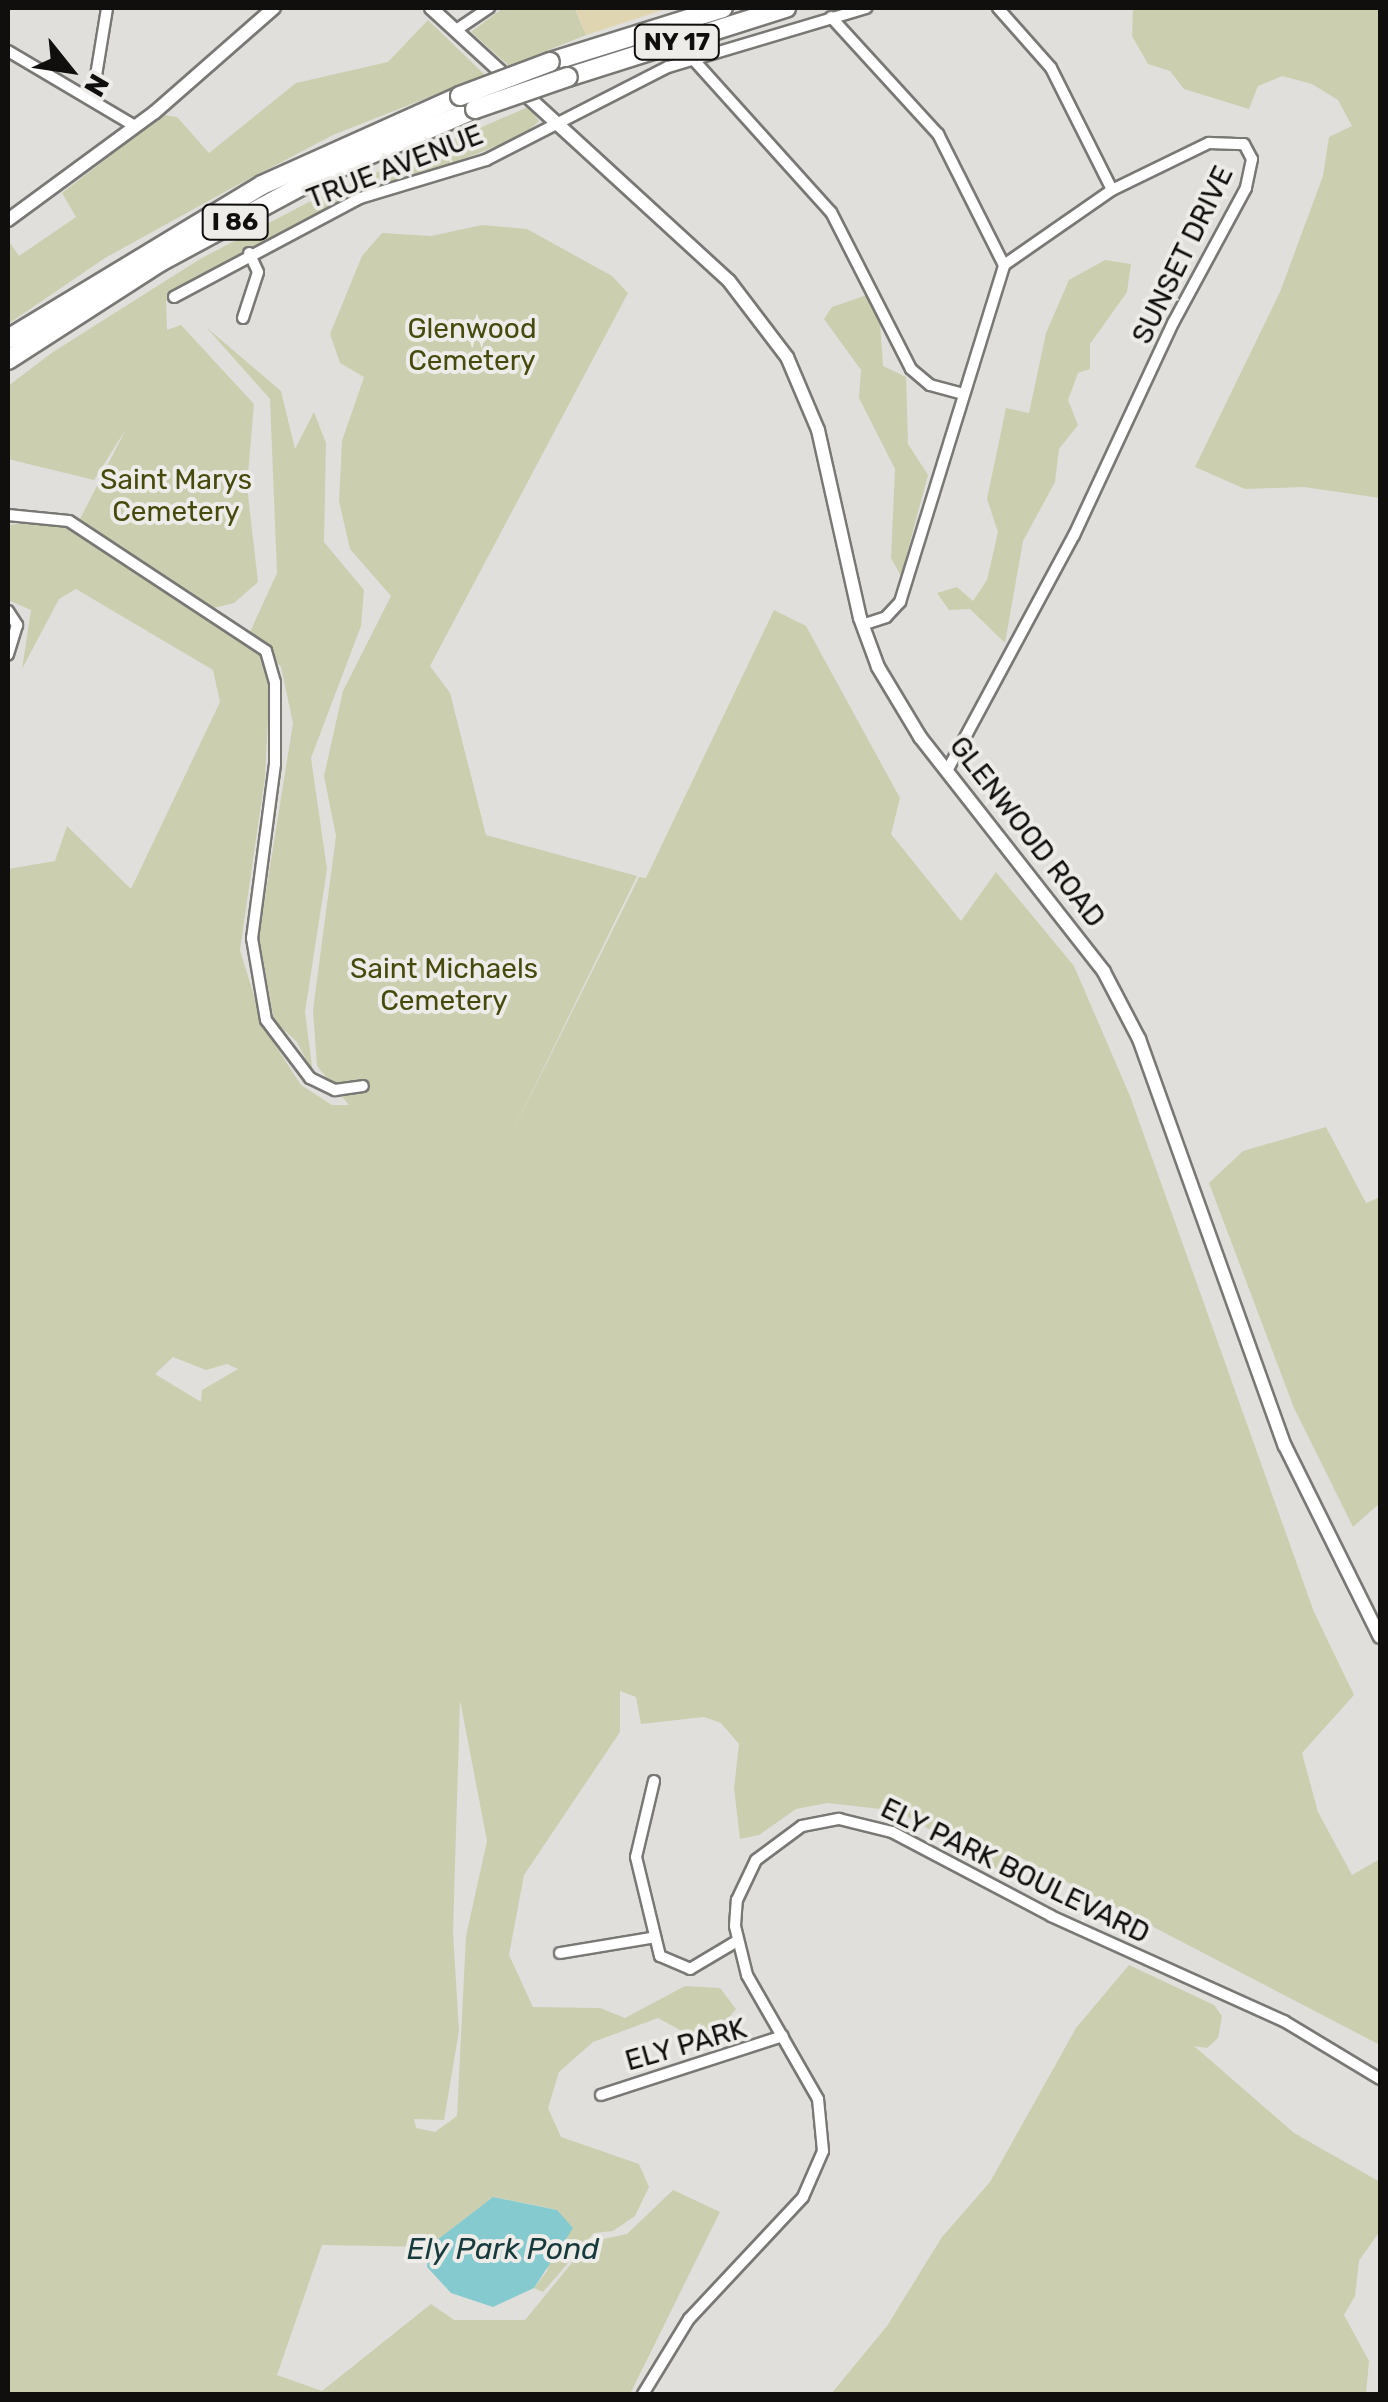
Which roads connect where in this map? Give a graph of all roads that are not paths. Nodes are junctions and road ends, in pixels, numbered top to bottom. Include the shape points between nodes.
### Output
1 (106, 8) edge
2 (274, 8) edge
3 (431, 8) edge
4 (488, 8) edge
5 (723, 8) edge
6 (786, 8) edge
7 (866, 8) edge
8 (998, 8) edge
9 (831, 17) junction
10 (456, 30) junction
11 (8, 51) edge
12 (693, 59) junction
13 (460, 96) joint
14 (92, 100) junction
15 (475, 109) joint
16 (556, 122) junction
17 (135, 126) junction
18 (1112, 190) junction
19 (8, 220) edge
20 (249, 254) junction
21 (1004, 266) junction
22 (174, 297) dead end
23 (243, 318) dead end
24 (8, 339) edge
25 (8, 360) edge
26 (963, 394) junction
27 (8, 515) edge
28 (8, 611) edge
29 (862, 625) junction
30 (8, 655) edge
31 (947, 771) junction
32 (364, 1086) dead end
33 (1380, 1636) edge
34 (654, 1781) dead end
35 (651, 1938) junction
36 (737, 1940) junction
37 (560, 1953) dead end
38 (783, 2036) junction
39 (1380, 2079) edge
40 (600, 2095) dead end
41 (643, 2394) edge

1 - 14 street
2 - 17 street
3 - 10 street, GLENWOOD ROAD
4 - 10 street
5 - 13 highway, NY 17, bridge
6 - 15 highway, NY 17, bridge
7 - 9 street, TRUE AVENUE
8 - 18 street via 1051,68
9 - 12 street, TRUE AVENUE
9 - 21 street via 938,134
10 - 16 street, GLENWOOD ROAD
11 - 14 street
12 - 16 street, TRUE AVENUE
12 - 26 street via 826,203 911,369 930,385
13 - 24 highway, I 86 via 248,193
14 - 17 street
15 - 25 highway, I 86 via 318,177 160,262
16 - 20 street, TRUE AVENUE via 486,160 360,198
16 - 29 street, GLENWOOD ROAD via 729,281 787,357 818,430
17 - 19 street
18 - 21 street, SUNSET DRIVE
18 - 31 street, SUNSET DRIVE via 1224,138 1244,144 1252,159 1246,188 1173,323 1074,534
20 - 22 street, TRUE AVENUE
20 - 23 street via 258,272
21 - 26 street
26 - 29 street via 900,602 886,617
27 - 32 street via 57,517 98,536 266,651 275,682 275,764 252,938 266,1020 310,1078 334,1090
28 - 30 street via 16,625
29 - 31 street, GLENWOOD ROAD via 894,698
31 - 33 street, GLENWOOD ROAD via 1070,924 1139,1039 1285,1446
34 - 35 street via 636,1857
35 - 36 street via 660,1956 690,1969 708,1964
35 - 37 street
36 - 38 street, ELY PARK BOULEVARD via 747,1975
36 - 39 street, ELY PARK BOULEVARD via 738,1900 761,1855 802,1826 858,1821 1284,2021
38 - 40 street, ELY PARK
38 - 41 street, ELY PARK BOULEVARD via 818,2099 824,2138 816,2174 770,2235 689,2319

